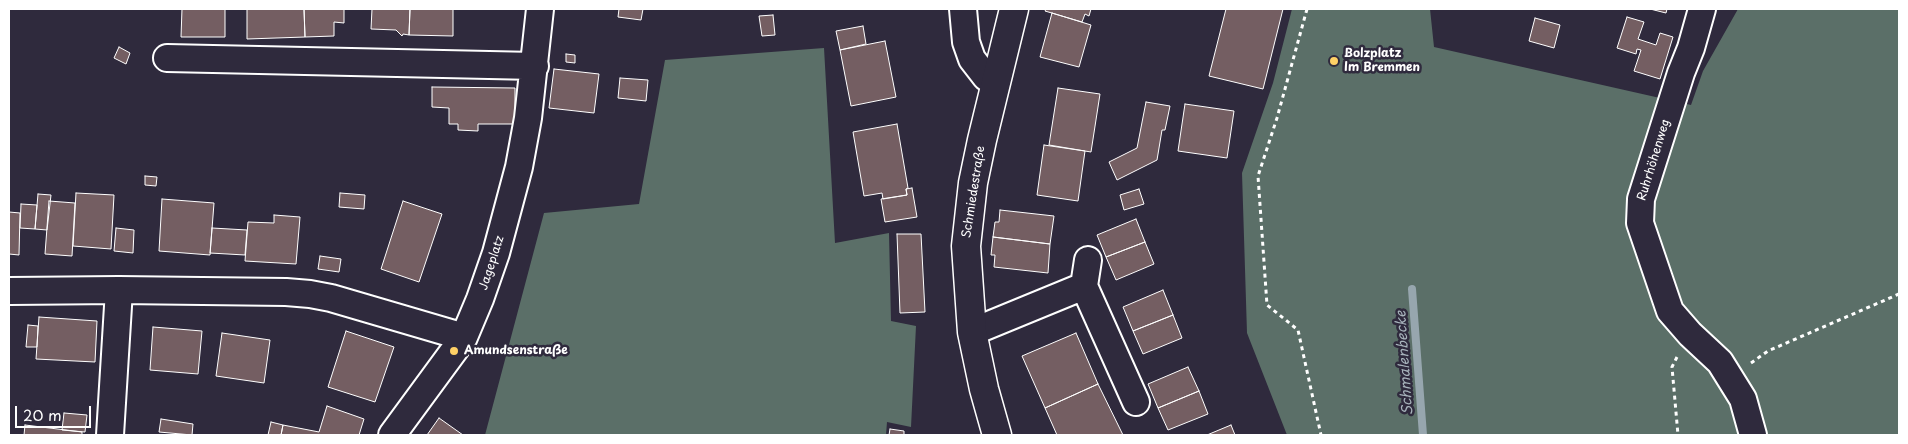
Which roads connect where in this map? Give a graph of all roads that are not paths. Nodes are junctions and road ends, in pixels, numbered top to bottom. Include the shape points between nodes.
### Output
1 (540, 9) edge
2 (963, 9) edge
3 (1014, 9) edge
4 (1702, 9) edge
5 (167, 58) dead end
6 (535, 66) junction
7 (996, 82) junction
8 (1088, 260) dead end
9 (1084, 286) junction
10 (119, 290) junction
11 (9, 291) edge
12 (972, 332) junction
13 (464, 337) junction
14 (1136, 402) dead end
15 (110, 435) edge
16 (392, 435) edge
17 (997, 435) edge
18 (1753, 435) edge

1 - 6 street, Jageplatz
2 - 7 street via 966,42 972,59 986,77
3 - 7 main road, Schmiedestraße
4 - 18 street, Ruhrhöhenweg via 1641,199 1640,222 1670,311 1720,362 1743,399
5 - 6 street
6 - 13 street, Jageplatz via 528,118 508,213
7 - 12 main road, Schmiedestraße via 973,183 966,246
8 - 9 street
9 - 12 street
9 - 14 street
10 - 11 street
10 - 13 street via 310,294
10 - 15 street
12 - 17 main road, Schmiedestraße
13 - 16 street, Jageplatz

